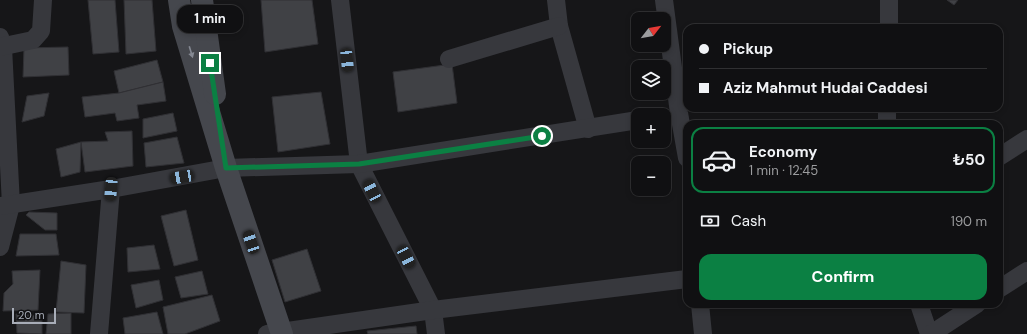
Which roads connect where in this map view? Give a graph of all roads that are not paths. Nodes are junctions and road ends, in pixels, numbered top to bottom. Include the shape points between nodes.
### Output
1 (43, 0) edge
2 (179, 0) edge
3 (202, 0) edge
4 (340, 0) edge
5 (556, 0) edge
6 (664, 0) edge
7 (889, 0) edge
8 (889, 24) edge
9 (560, 26) junction
10 (1, 44) edge
11 (449, 58) dead end
12 (671, 108) edge
13 (671, 114) edge
14 (631, 121) edge
15 (588, 130) junction
16 (1027, 139) edge
17 (683, 147) edge
18 (1003, 154) edge
19 (359, 164) junction
20 (226, 168) junction
21 (111, 189) junction
22 (6, 206) edge
23 (0, 247) edge
24 (1027, 270) edge
25 (683, 279) edge
26 (1003, 286) edge
27 (700, 308) edge
28 (920, 308) edge
29 (971, 308) edge
30 (433, 310) junction
31 (276, 333) edge
32 (99, 334) edge
33 (436, 334) edge
34 (703, 334) edge
35 (930, 334) edge

1 - 10 street via 41,31 33,40
2 -> 20 street via 183,26
3 - 20 street
4 - 19 street
5 - 9 street
6 - 12 street
7 - 8 street
9 - 11 street
9 - 15 street
10 - 22 street
13 - 17 street
14 - 15 street
15 - 19 street
16 - 18 street
19 - 20 street
19 - 30 street
20 - 21 street
20 - 31 street
21 - 22 street
21 - 32 street
22 - 23 street
24 - 26 street
25 - 30 street
27 - 34 street
28 - 35 street
29 - 35 street
30 - 31 street
30 - 33 street

